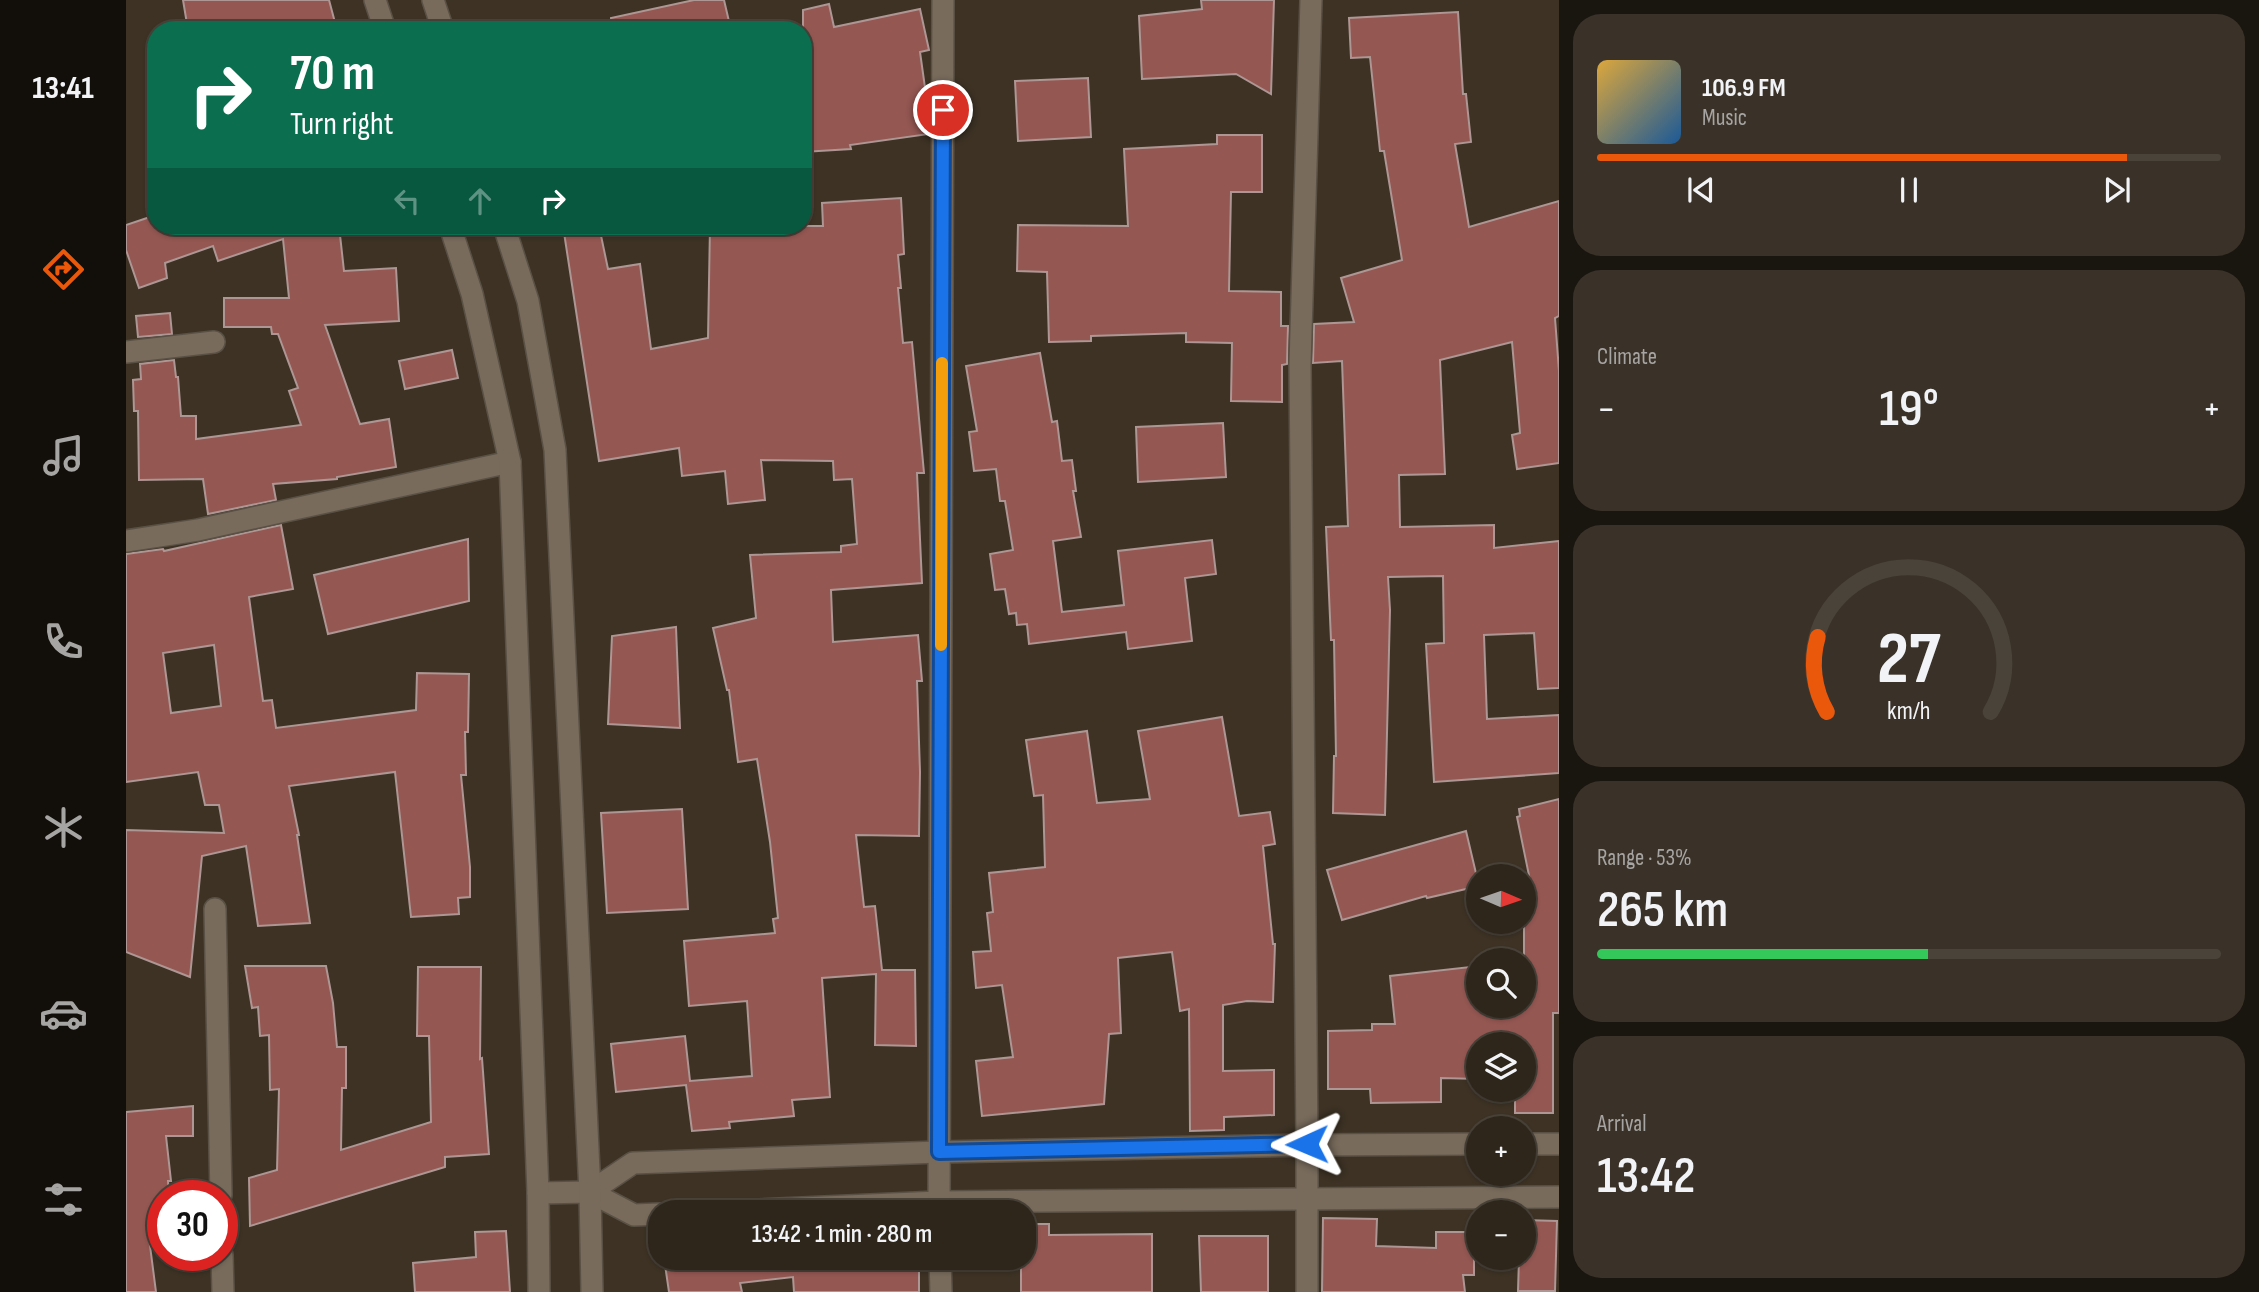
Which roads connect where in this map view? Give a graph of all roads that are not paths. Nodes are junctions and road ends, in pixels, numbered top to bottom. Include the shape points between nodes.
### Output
1 (375, 0) edge
2 (433, 0) edge
3 (943, 0) edge
4 (1311, 0) edge
5 (382, 21) edge
6 (440, 21) edge
7 (453, 235) edge
8 (507, 235) edge
9 (214, 342) dead end
10 (126, 352) edge
11 (510, 462) junction
12 (126, 541) edge
13 (215, 909) dead end
14 (1307, 1144) junction
15 (1466, 1144) edge
16 (1536, 1144) edge
17 (1559, 1144) edge
18 (939, 1152) junction
19 (221, 1180) edge
20 (590, 1192) junction
21 (538, 1193) junction
22 (1559, 1197) edge
23 (1306, 1198) junction
24 (939, 1200) edge
25 (1036, 1205) edge
26 (648, 1214) edge
27 (940, 1270) edge
28 (222, 1271) edge
29 (223, 1292) edge
30 (539, 1292) edge
31 (592, 1292) edge
32 (941, 1292) edge
33 (1307, 1292) edge

1 - 5 street
2 - 6 street
3 - 18 street
4 - 14 street via 1300,365
7 - 11 street via 472,294
8 - 20 street via 528,301 555,450
9 - 10 street
11 - 12 street via 198,530
11 - 21 street
13 - 19 street
14 - 15 street
14 - 18 street
14 - 23 street
16 - 17 street
18 - 20 street via 633,1163
18 - 24 street
20 - 21 street
20 - 26 street via 634,1215
20 - 31 street
21 - 30 street
22 - 23 street
23 - 25 street
23 - 33 street
27 - 32 street
28 - 29 street

